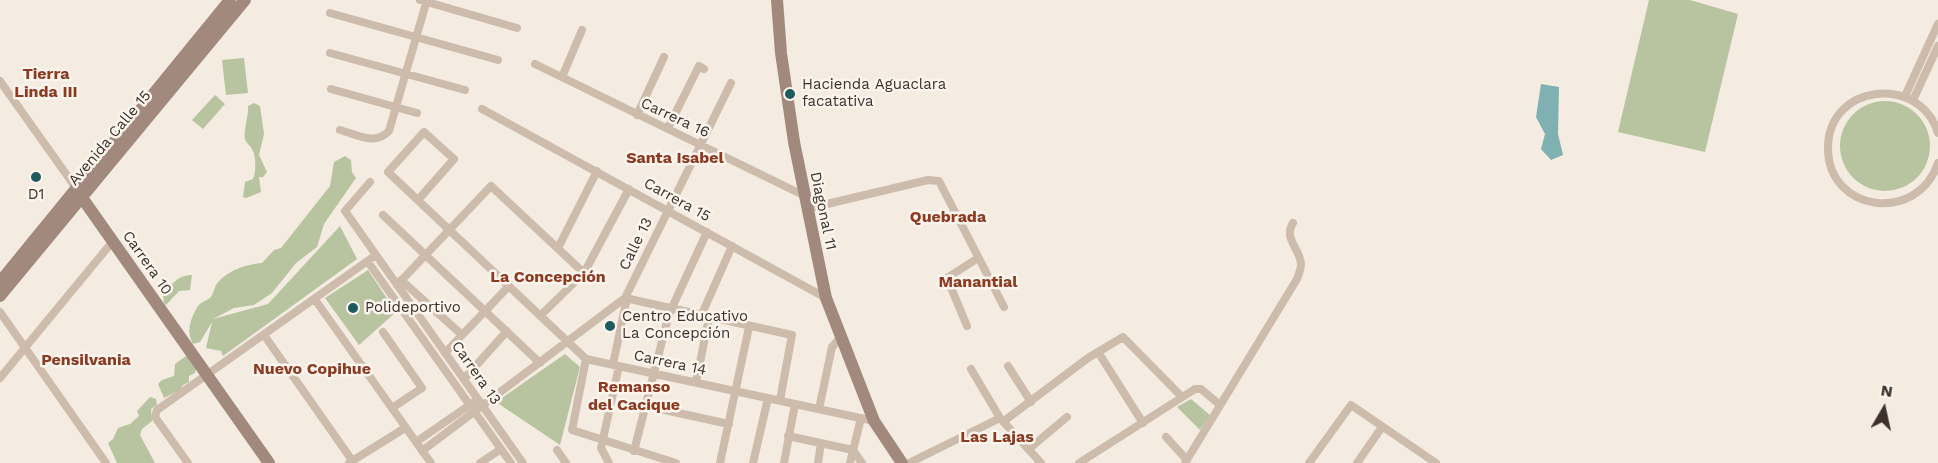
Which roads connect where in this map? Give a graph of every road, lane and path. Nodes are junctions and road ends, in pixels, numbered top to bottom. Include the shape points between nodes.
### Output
1 (230, 0) edge
2 (244, 0) edge
3 (777, 0) edge
4 (425, 1) edge
5 (330, 13) dead end
6 (1938, 24) edge
7 (517, 28) dead end
8 (582, 30) dead end
9 (417, 37) junction
10 (1938, 46) edge
11 (330, 53) dead end
12 (664, 57) dead end
13 (498, 60) dead end
14 (535, 64) dead end
15 (704, 69) dead end
16 (406, 74) junction
17 (562, 77) junction
18 (0, 81) edge
19 (731, 83) dead end
20 (331, 89) dead end
21 (465, 90) dead end
22 (1909, 98) junction
23 (396, 107) junction
24 (482, 109) dead end
25 (417, 113) dead end
26 (637, 115) junction
27 (668, 128) junction
28 (340, 130) dead end
29 (1938, 133) edge
30 (699, 144) junction
31 (1938, 163) edge
32 (597, 171) junction
33 (370, 182) dead end
34 (629, 189) junction
35 (79, 192) junction
36 (803, 195) junction
37 (417, 200) junction
38 (806, 209) junction
39 (668, 210) junction
40 (383, 215) dead end
41 (1293, 223) dead end
42 (448, 229) junction
43 (707, 232) junction
44 (113, 241) junction
45 (732, 246) junction
46 (558, 248) junction
47 (425, 254) junction
48 (376, 255) junction
49 (978, 258) junction
50 (368, 262) junction
51 (584, 273) junction
52 (0, 282) edge
53 (399, 282) junction
54 (509, 286) junction
55 (0, 296) edge
56 (826, 297) junction
57 (626, 298) junction
58 (316, 301) junction
59 (1004, 307) dead end
60 (672, 309) junction
61 (484, 310) junction
62 (0, 312) edge
63 (540, 315) junction
64 (705, 317) junction
65 (967, 326) dead end
66 (749, 327) junction
67 (507, 331) junction
68 (383, 332) dead end
69 (461, 334) junction
70 (264, 335) junction
71 (840, 338) junction
72 (568, 342) junction
73 (24, 348) junction
74 (1098, 352) junction
75 (445, 353) junction
76 (586, 359) junction
77 (540, 363) junction
78 (616, 365) junction
79 (1008, 366) dead end
80 (971, 369) dead end
81 (654, 373) junction
82 (207, 375) junction
83 (0, 378) edge
84 (464, 379) junction
85 (696, 382) junction
86 (736, 391) junction
87 (1182, 397) junction
88 (768, 398) junction
89 (780, 400) junction
90 (1031, 402) junction
91 (481, 403) junction
92 (795, 404) junction
93 (1220, 405) junction
94 (646, 406) junction
95 (392, 408) junction
96 (472, 409) junction
97 (819, 409) junction
98 (1067, 417) dead end
99 (861, 418) junction
100 (1002, 420) junction
101 (874, 421) junction
102 (1143, 423) junction
103 (729, 424) junction
104 (1382, 427) junction
105 (405, 428) junction
106 (788, 436) junction
107 (1166, 437) dead end
108 (604, 439) junction
109 (416, 442) junction
110 (821, 443) junction
111 (1030, 448) junction
112 (501, 449) junction
113 (556, 450) dead end
114 (853, 450) junction
115 (422, 451) junction
116 (634, 451) junction
117 (352, 462) edge
118 (1186, 462) edge
119 (106, 463) edge
120 (189, 463) edge
121 (269, 463) edge
122 (431, 463) edge
123 (480, 463) edge
124 (511, 463) edge
125 (523, 463) edge
126 (566, 463) edge
127 (609, 463) edge
128 (676, 463) edge
129 (720, 463) edge
130 (753, 463) edge
131 (783, 463) edge
132 (818, 463) edge
133 (850, 463) edge
134 (862, 463) edge
135 (902, 463) edge
136 (909, 463) edge
137 (1041, 463) edge
138 (1079, 463) edge
139 (1309, 463) edge
140 (1357, 463) edge
141 (1436, 463) edge

1 - 35 street, Avenida Calle 15
2 - 35 street, Avenida Calle 15
3 - 36 street, Diagonal 11 via 781,53
4 - 7 street
4 - 9 street
5 - 9 street
6 - 22 street
8 - 17 street
9 - 13 street
9 - 16 street
10 - 22 street
11 - 16 street
12 - 26 street
14 - 17 street, Carrera 16
15 - 27 street via 699,66
16 - 21 street
16 - 23 street
17 - 26 street, Carrera 16
18 - 35 street, Carrera 10
19 - 30 street, Calle 13
20 - 23 street
22 - 29 street via 1929,115
22 - 31 street via 1875,93 1845,108 1836,118 1829,137 1832,170 1852,194 1869,202 1888,204 1920,191 1930,181
23 - 25 street
23 - 28 street via 389,131 381,139
24 - 32 street, Carrera 15
26 - 27 street, Carrera 16
27 - 30 street, Carrera 16
30 - 36 street, Carrera 16
30 - 39 street, Calle 13
32 - 34 street, Carrera 15
32 - 46 street
33 - 48 street, Carrera 13 via 345,211
34 - 39 street, Carrera 15
34 - 51 street
35 - 44 street, Carrera 10
35 - 52 street, Avenida Calle 15
35 - 55 street, Avenida Calle 15
36 - 38 street, Diagonal 11
37 - 37 street via 454,159 424,132 388,172
37 - 42 street
38 - 49 street via 928,180 939,181
38 - 56 street, Diagonal 11
39 - 43 street, Carrera 15
39 - 57 street, Calle 13
40 - 47 street
41 - 93 street via 1289,237 1301,266 1297,279
42 - 46 street via 491,186
42 - 47 street
42 - 54 street
43 - 45 street, Carrera 15
43 - 60 street
44 - 73 street
44 - 82 street, Carrera 10
45 - 56 street, Carrera 15
45 - 64 street
46 - 51 street
47 - 53 street
47 - 61 street
48 - 50 street
48 - 53 street, Carrera 13
49 - 59 street
49 - 65 street via 947,278
50 - 58 street
50 - 96 street, Carrera 13
51 - 63 street
53 - 69 street, Carrera 13
53 - 75 street, Carrera 13
54 - 61 street
54 - 63 street
56 - 71 street, Diagonal 11
57 - 60 street
57 - 72 street, Calle 13
57 - 78 street
58 - 70 street
58 - 95 street
60 - 64 street
60 - 81 street via 660,340
61 - 67 street
61 - 69 street
62 - 73 street
63 - 72 street
64 - 66 street
64 - 85 street
66 - 86 street
66 - 89 street via 792,335
67 - 77 street
67 - 84 street
68 - 95 street via 422,388
69 - 75 street
70 - 82 street
70 - 117 street
71 - 97 street via 831,347
71 - 101 street, Diagonal 11
72 - 76 street
72 - 77 street, Calle 13
73 - 83 street
73 - 119 street
74 - 87 street via 1123,337
74 - 90 street
74 - 102 street
75 - 84 street, Carrera 13
76 - 78 street, Carrera 14
76 - 108 street via 572,430
77 - 91 street, Calle 13
78 - 81 street, Carrera 14
78 - 108 street
79 - 90 street
80 - 100 street
81 - 85 street, Carrera 14
81 - 94 street
82 - 120 street via 155,414
82 - 121 street, Carrera 10
84 - 91 street, Carrera 13
85 - 86 street, Carrera 14
86 - 88 street, Carrera 14
86 - 103 street
87 - 93 street via 1198,389
87 - 102 street
88 - 89 street, Carrera 14
88 - 130 street
89 - 92 street, Carrera 14
90 - 100 street
91 - 96 street, Calle 13
91 - 125 street, Carrera 13
92 - 97 street, Carrera 14
92 - 106 street
93 - 118 street
94 - 103 street
94 - 116 street
95 - 105 street
96 - 109 street, Calle 13
96 - 112 street, Carrera 13
96 - 115 street, Calle 13
97 - 99 street, Carrera 14
98 - 111 street
99 - 101 street, Carrera 14
99 - 114 street
100 - 111 street
100 - 136 street
101 - 135 street, Diagonal 11
102 - 138 street
103 - 129 street
104 - 139 street via 1351,405
104 - 140 street
104 - 141 street
105 - 109 street
105 - 117 street
106 - 110 street
106 - 131 street
107 - 118 street
108 - 116 street
108 - 127 street via 602,448
109 - 115 street
110 - 114 street
110 - 132 street
111 - 137 street
112 - 123 street
112 - 124 street, Carrera 13
113 - 126 street
114 - 133 street
114 - 134 street
115 - 122 street
116 - 128 street

